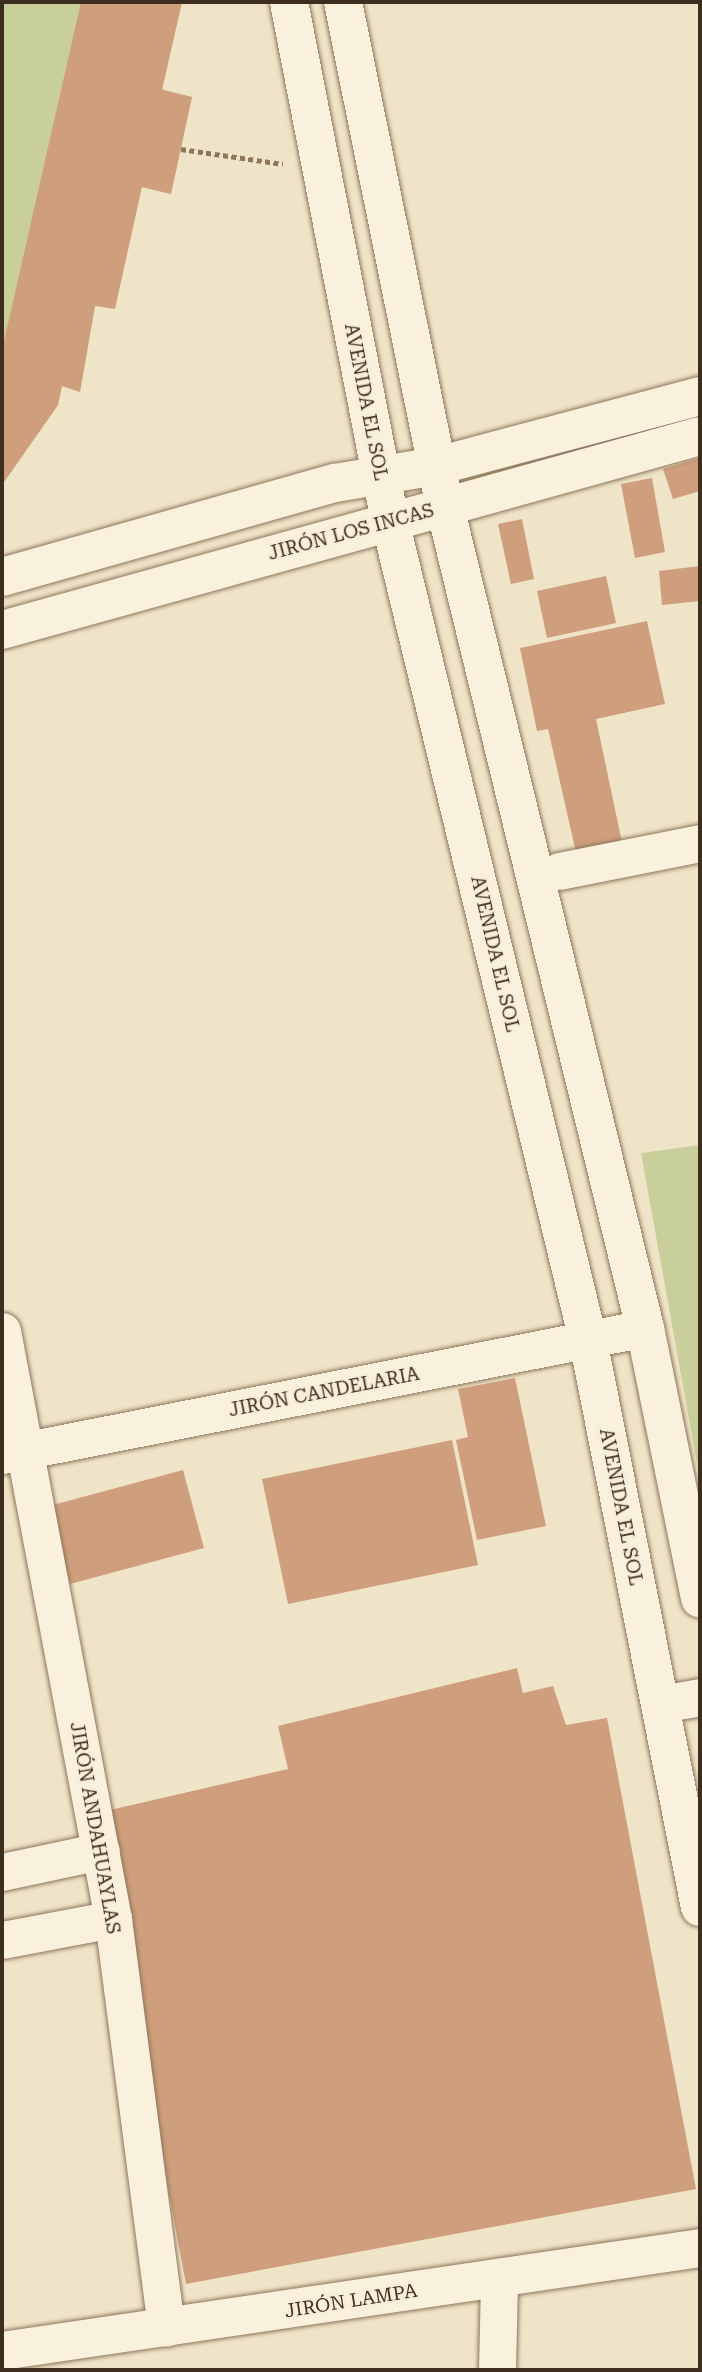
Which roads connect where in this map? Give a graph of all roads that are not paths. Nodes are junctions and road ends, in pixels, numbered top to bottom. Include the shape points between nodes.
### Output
1 (289, 2) edge
2 (343, 2) edge
3 (700, 396) edge
4 (700, 436) edge
5 (437, 466) junction
6 (380, 474) junction
7 (445, 507) junction
8 (390, 520) junction
9 (2, 578) edge
10 (2, 630) edge
11 (700, 843) edge
12 (559, 871) dead end
13 (645, 1328) junction
14 (2, 1331) edge
15 (588, 1340) junction
16 (14, 1453) edge
17 (700, 1598) edge
18 (700, 1697) edge
19 (661, 1704) junction
20 (101, 1851) junction
21 (2, 1872) edge
22 (700, 1907) edge
23 (113, 1919) junction
24 (2, 1940) edge
25 (700, 2248) edge
26 (499, 2278) junction
27 (166, 2329) junction
28 (2, 2351) edge
29 (498, 2370) edge

1 - 6 street, AVENIDA EL SOL
2 - 5 street
3 - 5 street
4 - 7 street, JIRÓN LOS INCAS
5 - 6 street
5 - 7 street
6 - 8 street, AVENIDA EL SOL
6 - 9 street
7 - 8 street, JIRÓN LOS INCAS
7 - 13 street
8 - 10 street, JIRÓN LOS INCAS
8 - 15 street, AVENIDA EL SOL
11 - 12 street
13 - 15 street, JIRÓN CANDELARIA
13 - 17 street
14 - 16 street, JIRÓN ANDAHUAYLAS
15 - 16 street, JIRÓN CANDELARIA
15 - 19 street, AVENIDA EL SOL
16 - 20 street, JIRÓN ANDAHUAYLAS
18 - 19 street
19 - 22 street, AVENIDA EL SOL
20 - 21 street
20 - 23 street, JIRÓN ANDAHUAYLAS
23 - 24 street
23 - 27 street, JIRÓN ANDAHUAYLAS
25 - 26 street, JIRÓN LAMPA
26 - 27 street, JIRÓN LAMPA
26 - 29 street
27 - 28 street, JIRÓN LAMPA

